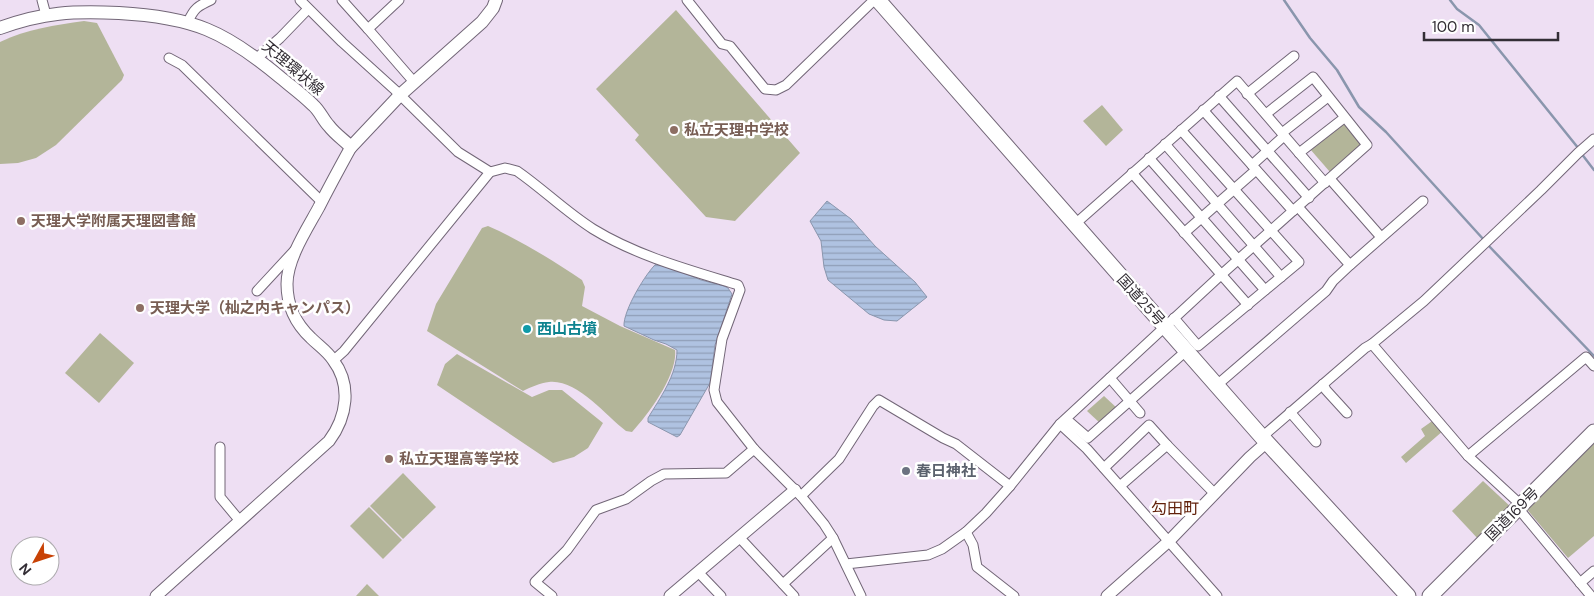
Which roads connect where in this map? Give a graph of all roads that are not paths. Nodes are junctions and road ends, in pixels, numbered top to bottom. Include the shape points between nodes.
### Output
1 (42, 0) edge
2 (211, 0) edge
3 (300, 0) edge
4 (342, 0) edge
5 (399, 0) edge
6 (496, 0) edge
7 (687, 0) edge
8 (876, 0) edge
9 (308, 8) junction
10 (46, 15) junction
11 (188, 22) junction
12 (0, 28) edge
13 (368, 29) junction
14 (1294, 56) dead end
15 (169, 58) dead end
16 (257, 58) junction
17 (414, 82) junction
18 (1247, 94) junction
19 (400, 95) junction
20 (1219, 96) junction
21 (1328, 97) junction
22 (1203, 110) junction
23 (1266, 114) junction
24 (1344, 118) junction
25 (1181, 130) junction
26 (1283, 134) junction
27 (1594, 139) edge
28 (1165, 144) junction
29 (351, 147) junction
30 (1267, 151) junction
31 (1299, 153) junction
32 (1149, 158) junction
33 (1254, 167) junction
34 (490, 172) junction
35 (1132, 173) junction
36 (1328, 181) junction
37 (1234, 189) junction
38 (1309, 198) junction
39 (1423, 201) dead end
40 (322, 202) junction
41 (1217, 204) junction
42 (1295, 209) junction
43 (1202, 218) junction
44 (1074, 225) junction
45 (1271, 231) junction
46 (1184, 233) junction
47 (1381, 238) junction
48 (299, 246) junction
49 (1254, 246) junction
50 (1238, 259) junction
51 (1350, 265) junction
52 (1222, 274) junction
53 (1281, 277) junction
54 (1265, 290) junction
55 (257, 291) dead end
56 (1248, 305) junction
57 (1169, 322) junction
58 (1372, 344) junction
59 (1186, 351) junction
60 (334, 360) junction
61 (1594, 366) edge
62 (1110, 378) junction
63 (1323, 384) junction
64 (1217, 386) junction
65 (1130, 401) junction
66 (1140, 412) dead end
67 (1290, 412) junction
68 (1347, 413) dead end
69 (1063, 421) junction
70 (1594, 432) edge
71 (1265, 440) junction
72 (1316, 442) dead end
73 (1167, 444) junction
74 (220, 447) dead end
75 (754, 449) junction
76 (1468, 456) junction
77 (1104, 468) junction
78 (1010, 486) junction
79 (1120, 486) junction
80 (798, 493) junction
81 (1215, 494) junction
82 (1519, 506) junction
83 (240, 521) junction
84 (966, 532) junction
85 (739, 537) junction
86 (833, 538) junction
87 (1169, 541) junction
88 (846, 564) junction
89 (1594, 571) edge
90 (698, 572) junction
91 (1580, 583) junction
92 (783, 584) junction
93 (156, 596) edge
94 (552, 596) edge
95 (670, 596) edge
96 (721, 596) edge
97 (794, 596) edge
98 (861, 596) edge
99 (1014, 596) edge
100 (1107, 596) edge
101 (1217, 596) edge
102 (1408, 596) edge
103 (1430, 596) edge
104 (1591, 596) edge

1 - 10 street
2 - 11 street via 193,11
3 - 9 street
4 - 13 street
5 - 13 street
6 - 17 main road via 482,22
7 - 8 street via 722,44 730,46 765,88 776,90 786,85
8 - 44 highway, 国道25号
9 - 16 street
9 - 19 street
10 - 11 main road, 天理環状線 via 120,13
10 - 12 main road, 天理環状線
11 - 16 main road, 天理環状線 via 224,36
13 - 17 street
14 - 18 street
15 - 40 street via 182,65
16 - 29 main road, 天理環状線 via 315,106 329,127
17 - 19 main road
18 - 20 street via 1236,81
18 - 23 street
19 - 29 main road
19 - 34 street via 458,152
20 - 22 street
20 - 30 street
21 - 23 street via 1313,77
21 - 24 street
21 - 26 street
22 - 25 street
22 - 33 street
23 - 26 street
24 - 31 street
24 - 36 street via 1368,145
25 - 28 street
25 - 37 street
26 - 30 street
26 - 31 street
27 - 58 street via 1424,302
28 - 32 street
28 - 41 street
29 - 40 street
30 - 33 street
30 - 38 street
31 - 36 street
32 - 35 street
32 - 43 street
33 - 37 street
33 - 42 street
34 - 60 street
34 - 75 street via 505,168 517,171 593,229 634,250 738,285 740,290 722,339 714,390 717,402
35 - 44 street
35 - 46 street
36 - 38 street
36 - 47 street
37 - 41 street
37 - 45 street
38 - 42 street
39 - 47 street
40 - 48 street
41 - 43 street
41 - 49 street
42 - 45 street
42 - 51 street
43 - 46 street
43 - 50 street
44 - 57 highway, 国道25号
45 - 49 street
45 - 53 street via 1299,262
46 - 52 street
47 - 51 street
48 - 55 street
48 - 60 street via 289,267 287,296 300,327
49 - 50 street
49 - 53 street
50 - 52 street
50 - 54 street
51 - 64 street
52 - 56 street
52 - 57 street
53 - 54 street
54 - 56 street
56 - 57 street via 1198,346
57 - 59 highway, 国道25号
57 - 62 street
58 - 63 street
58 - 76 street
59 - 64 highway, 国道25号
59 - 65 street
60 - 83 street via 344,381 346,396 338,430
61 - 76 street via 1586,357
62 - 65 street
62 - 69 street
63 - 67 street
63 - 68 street
64 - 71 highway, 国道25号
65 - 66 street
65 - 69 street via 1088,438
67 - 71 street
67 - 72 street
69 - 77 street
69 - 78 street
70 - 82 highway, 国道169号
71 - 81 street
71 - 102 highway, 国道25号
73 - 77 street via 1149,425
73 - 79 street
73 - 81 street
74 - 83 street via 220,497
75 - 80 street
75 - 94 street via 726,473 664,474 626,499 596,510 567,550 535,582
76 - 82 street
77 - 79 street
78 - 80 street via 956,444 879,400 839,459
78 - 84 street
79 - 87 street
80 - 85 street
80 - 86 street
81 - 87 street
82 - 91 street
82 - 103 highway, 国道169号
83 - 93 street
84 - 88 street via 928,555
84 - 99 street via 973,545 977,567
85 - 90 street
85 - 92 street
86 - 88 street
86 - 92 street
87 - 100 street
87 - 101 street
88 - 98 street
89 - 91 street
90 - 95 street
90 - 96 street
91 - 104 street
92 - 97 street

